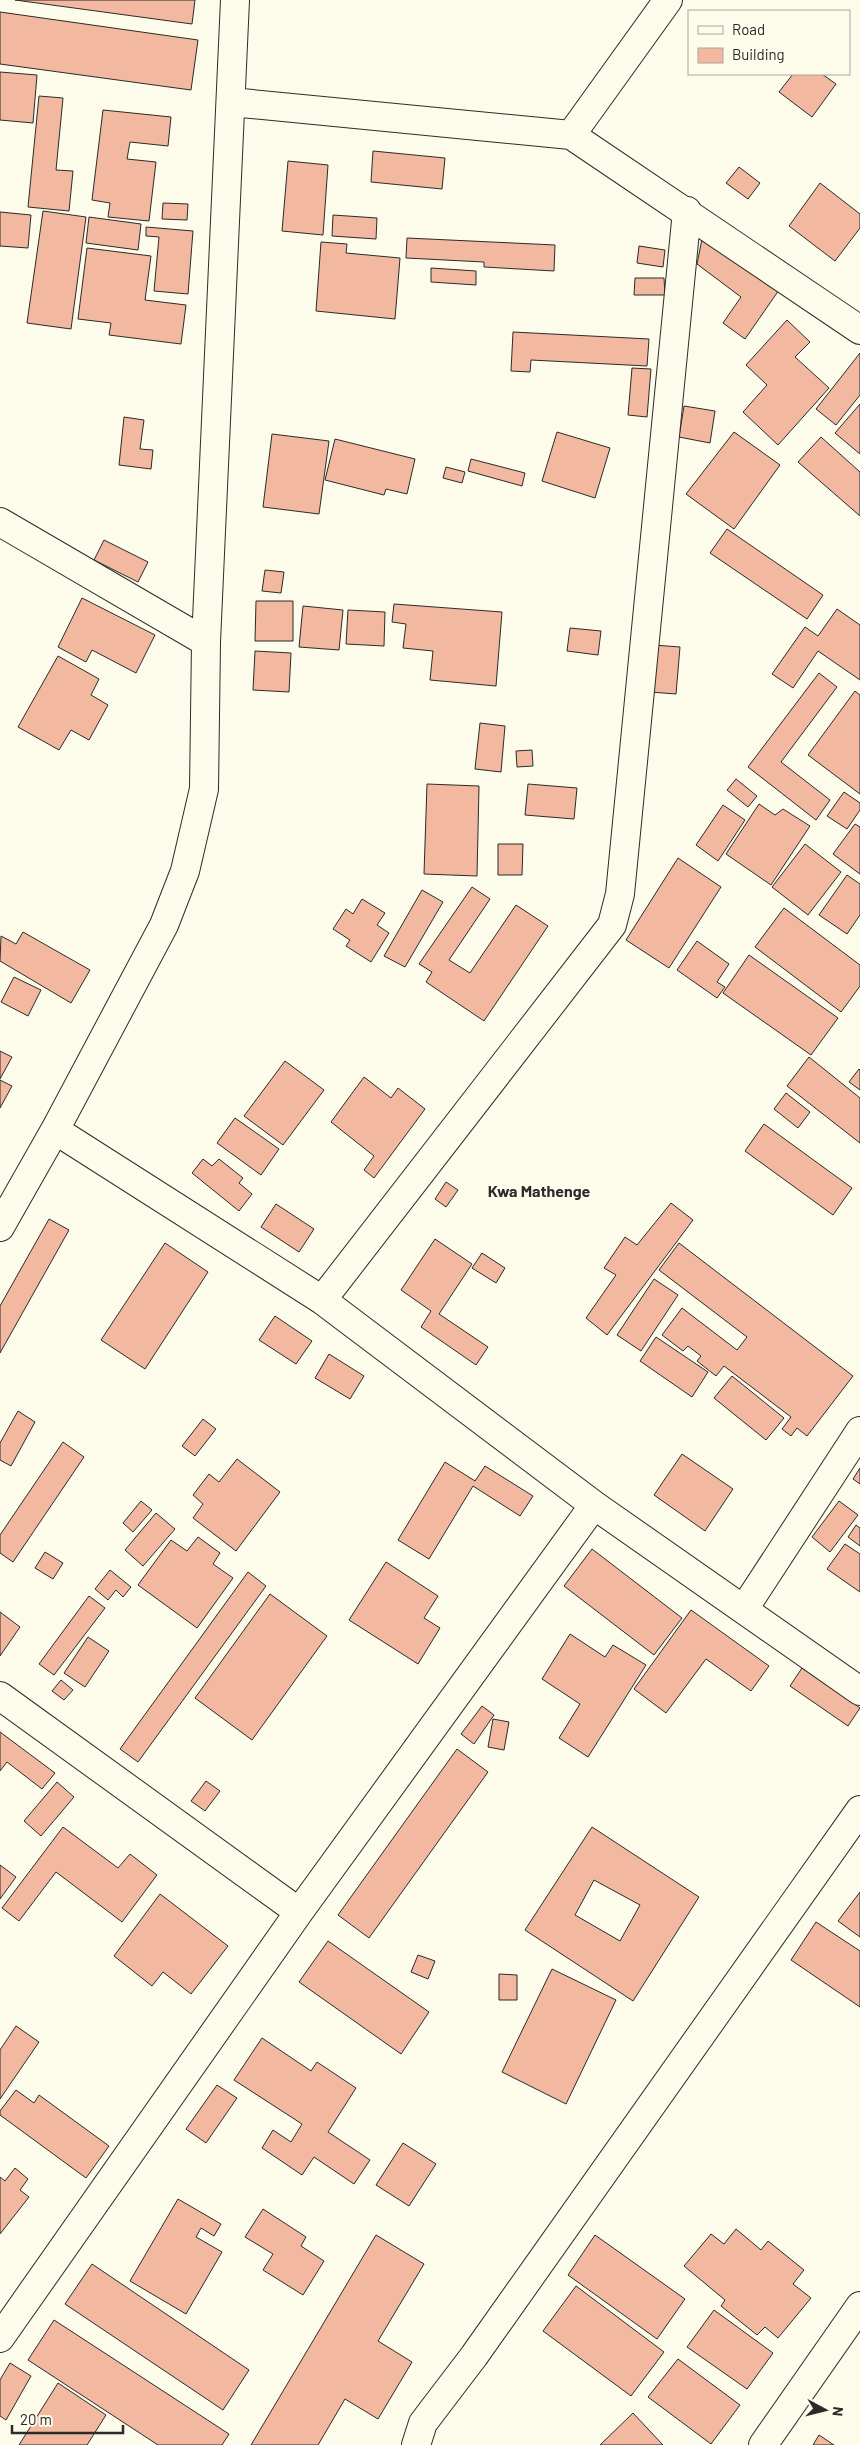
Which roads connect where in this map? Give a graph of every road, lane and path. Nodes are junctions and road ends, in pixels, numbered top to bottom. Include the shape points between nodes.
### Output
1 (235, 0) edge
2 (668, 0) edge
3 (231, 102) junction
4 (571, 135) junction
5 (687, 211) junction
6 (860, 330) edge
7 (0, 522) edge
8 (206, 642) junction
9 (55, 1130) junction
10 (0, 1227) edge
11 (322, 1300) junction
12 (860, 1431) edge
13 (594, 1505) junction
14 (744, 1609) junction
15 (860, 1691) edge
16 (0, 1696) edge
17 (860, 1810) edge
18 (299, 1912) junction
19 (860, 2306) edge
20 (2, 2331) edge
21 (416, 2445) edge
22 (763, 2445) edge

1 - 3 street
2 - 4 street
3 - 4 street
3 - 8 street
4 - 5 street
5 - 6 street
5 - 11 street via 622,878 612,925
7 - 8 street
8 - 9 street via 204,789 185,871 164,925
9 - 10 street
9 - 11 street
11 - 13 street
12 - 14 street
13 - 14 street
13 - 18 street
14 - 15 street
16 - 18 street
17 - 21 street via 474,2356 423,2422
18 - 20 street
19 - 22 street

